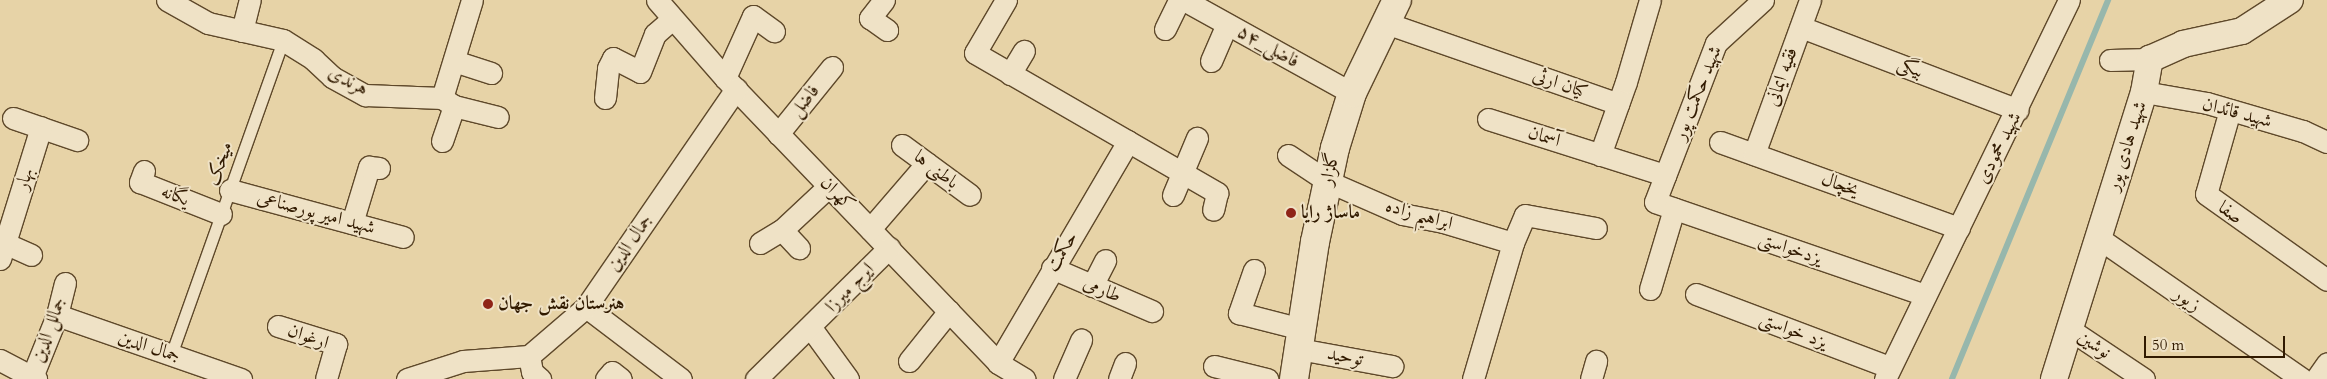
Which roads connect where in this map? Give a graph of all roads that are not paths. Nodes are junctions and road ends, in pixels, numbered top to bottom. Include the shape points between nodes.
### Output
1 (168, 0) edge
2 (250, 0) edge
3 (472, 0) edge
4 (657, 0) edge
5 (884, 0) edge
6 (1006, 0) edge
7 (1184, 0) edge
8 (1650, 0) edge
9 (1763, 0) edge
10 (1810, 0) edge
11 (2069, 0) edge
12 (2290, 0) edge
13 (1394, 6) edge
14 (672, 19) junction
15 (1227, 24) junction
16 (1801, 27) junction
17 (1165, 29) dead end
18 (887, 30) dead end
19 (242, 31) junction
20 (774, 31) dead end
21 (283, 40) junction
22 (1024, 51) dead end
23 (2150, 59) junction
24 (454, 60) junction
25 (2110, 60) dead end
26 (1211, 61) dead end
27 (832, 67) dead end
28 (491, 73) dead end
29 (1010, 74) junction
30 (730, 83) junction
31 (2144, 92) junction
32 (1352, 93) junction
33 (606, 98) dead end
34 (448, 102) junction
35 (1618, 104) junction
36 (2018, 110) junction
37 (2230, 110) junction
38 (498, 117) dead end
39 (13, 118) dead end
40 (1488, 120) dead end
41 (41, 127) junction
42 (778, 134) junction
43 (1197, 138) dead end
44 (2326, 139) edge
45 (77, 140) dead end
46 (442, 141) dead end
47 (1128, 141) junction
48 (1720, 142) dead end
49 (902, 145) dead end
50 (1754, 154) junction
51 (1288, 155) dead end
52 (1600, 155) junction
53 (927, 164) junction
54 (379, 168) dead end
55 (144, 171) dead end
56 (1182, 174) junction
57 (1665, 175) junction
58 (1327, 181) junction
59 (829, 186) junction
60 (230, 190) junction
61 (970, 195) dead end
62 (1173, 195) dead end
63 (1664, 205) junction
64 (1213, 210) dead end
65 (221, 214) junction
66 (352, 223) junction
67 (1596, 228) dead end
68 (1959, 228) junction
69 (870, 229) junction
70 (782, 230) junction
71 (403, 236) dead end
72 (2098, 238) junction
73 (760, 243) dead end
74 (1513, 243) junction
75 (2, 248) edge
76 (799, 248) dead end
77 (889, 248) junction
78 (31, 255) dead end
79 (1105, 260) dead end
80 (1052, 268) junction
81 (1254, 270) dead end
82 (2327, 280) edge
83 (65, 283) dead end
84 (1092, 286) junction
85 (1650, 289) dead end
86 (1696, 294) dead end
87 (1926, 295) junction
88 (586, 307) junction
89 (949, 311) junction
90 (1152, 312) dead end
91 (56, 315) junction
92 (278, 326) dead end
93 (811, 328) junction
94 (2070, 329) junction
95 (1300, 339) junction
96 (1081, 340) dead end
97 (171, 355) junction
98 (529, 356) junction
99 (0, 360) edge
100 (909, 361) dead end
101 (2327, 363) edge
102 (1214, 366) dead end
103 (1392, 366) dead end
104 (1010, 373) edge
105 (1887, 373) edge
106 (675, 374) edge
107 (34, 378) edge
108 (241, 379) edge
109 (326, 379) edge
110 (407, 379) edge
111 (540, 379) edge
112 (606, 379) edge
113 (621, 379) edge
114 (756, 379) edge
115 (848, 379) edge
116 (1064, 379) edge
117 (1267, 379) edge
118 (1294, 379) edge
119 (1473, 379) edge
120 (2054, 379) edge
121 (2144, 379) edge
122 (2302, 379) edge
123 (2316, 379) edge

1 - 19 street, هرندی via 208,23
2 - 19 street
3 - 24 street
4 - 14 street, کهران
5 - 18 street via 870,18
6 - 29 street via 975,54
7 - 15 street, ۵۴_فاضلی
7 - 17 street
8 - 35 street
9 - 57 street, شهید حکمت پور via 1716,43
10 - 16 street, فقیه ایمانی
11 - 36 street, شهید محمودی
12 - 23 street via 2242,31 2183,44
13 - 32 main road, گلزار
13 - 35 street, کیان ارثی
14 - 30 street, کهران
14 - 33 street via 654,34 640,72 613,58 608,68
15 - 26 street
15 - 32 street, ۵۴_فاضلی
16 - 36 street, بیگی
16 - 50 street, فقیه ایمانی
19 - 21 street, هرندی
20 - 30 street, جمال الدین via 753,16
21 - 34 street, هرندی via 313,59 332,77 365,95
21 - 60 lane, میخک
22 - 29 street
23 - 25 street
23 - 31 street, شهید هادی پور
24 - 28 street
24 - 34 street
27 - 42 street, فاضل
29 - 47 street
30 - 42 street, کهران
30 - 88 street, جمال الدین
31 - 37 street, شهید قائدان
31 - 72 street, شهید هادی پور
32 - 58 main road, گلزار
34 - 38 street, هرندی
34 - 46 street
35 - 52 street
36 - 68 street, شهید محمودی
37 - 44 street, شهید قائدان
37 - 82 street, صفا via 2206,194
39 - 41 street
40 - 52 street, آسمان
41 - 45 street
41 - 75 street, بهار
42 - 59 street, کهران
43 - 56 street
47 - 56 street
47 - 80 street, حکمت
48 - 50 street, یخچال
49 - 53 street, باطنی ها
50 - 68 street, یخچال
51 - 58 street, ابراهیم زاده
52 - 57 street
53 - 61 street, باطنی ها
53 - 69 street
54 - 66 street via 369,167
55 - 65 street, یگانه via 140,182
56 - 62 street
56 - 64 street via 1217,194
57 - 63 street, شهید حکمت پور
58 - 74 street, ابراهیم زاده via 1402,214 1443,222
58 - 95 main road, گلزار
59 - 69 street, کهران
59 - 70 street
60 - 65 lane, میخک
60 - 66 street, شهید امیر پورصناعی
63 - 85 street, شهید حکمت پور
63 - 87 street, یزدخواستی
65 - 97 lane, میخک
66 - 71 street, شهید امیر پورصناعی
67 - 74 street via 1524,215
68 - 87 street, شهید محمودی
69 - 77 street, کهران
70 - 73 street
70 - 76 street
72 - 94 street, شهید هادی پور
72 - 122 street, زیور
74 - 119 street
75 - 78 street
77 - 89 street, کهران
77 - 93 street, ایرج میرزا
79 - 84 street
80 - 84 street, طارمی
80 - 104 street, حکمت
81 - 95 street, توحید via 1239,313
83 - 91 street, جمالل الدین
84 - 90 street, طارمی
86 - 105 street, یزد خواستی
87 - 105 street, شهید محمودی
88 - 98 street, جمال الدین
88 - 106 street
89 - 100 street
89 - 104 street, کهران
91 - 97 street, جمال الدین
91 - 107 street, جمالل الدین
92 - 109 street, ارغوان via 336,344
93 - 114 street, ایرج میرزا
93 - 115 street, ایرج میرزا
94 - 120 street, شهید هادی پور
94 - 121 street, نوشین
95 - 103 street, توحید
95 - 118 main road, گلزار
96 - 116 street
97 - 108 street, جمال الدین
98 - 110 street via 463,361
98 - 111 street via 532,372
99 - 107 street
101 - 123 street
102 - 117 street
112 - 113 street via 612,372

